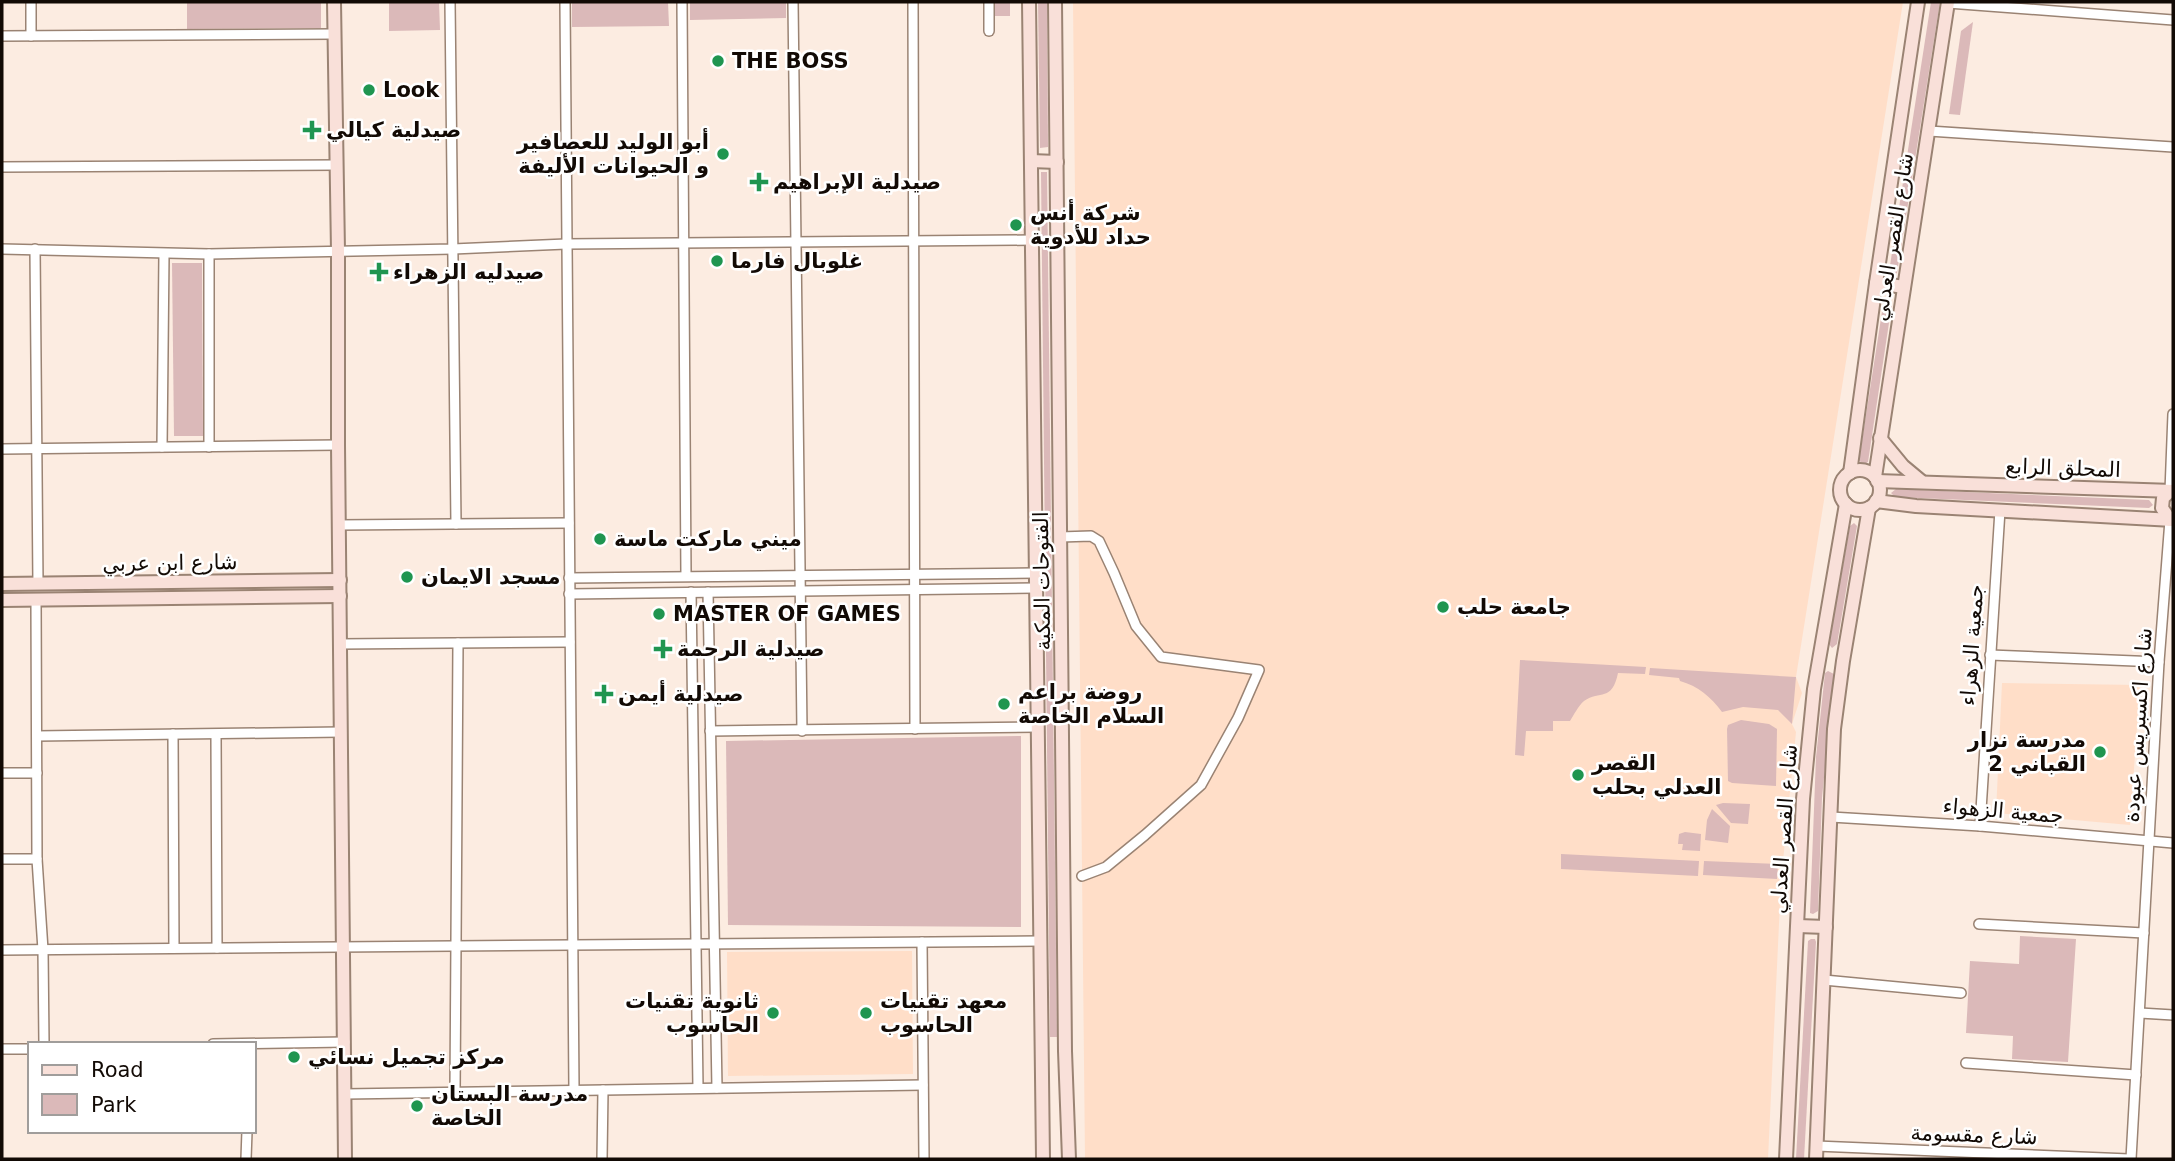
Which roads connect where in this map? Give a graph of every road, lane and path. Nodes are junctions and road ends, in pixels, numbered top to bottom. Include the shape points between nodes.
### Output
1 (31, 2) edge
2 (334, 2) edge
3 (450, 2) edge
4 (565, 2) edge
5 (682, 2) edge
6 (793, 2) edge
7 (913, 2) edge
8 (989, 2) edge
9 (1029, 2) edge
10 (1055, 2) edge
11 (1918, 2) edge
12 (1948, 3) edge
13 (2173, 20) edge
14 (989, 31) dead end
15 (334, 34) junction
16 (2, 36) edge
17 (31, 36) junction
18 (1929, 131) junction
19 (2173, 148) edge
20 (1031, 161) junction
21 (1057, 162) junction
22 (337, 165) junction
23 (2, 167) edge
24 (1032, 240) junction
25 (914, 241) junction
26 (796, 242) junction
27 (683, 243) junction
28 (566, 244) junction
29 (2, 249) edge
30 (35, 249) junction
31 (453, 249) junction
32 (338, 251) junction
33 (164, 254) junction
34 (209, 254) junction
35 (1876, 283) junction
36 (1904, 287) junction
37 (2173, 414) edge
38 (1880, 439) junction
39 (338, 445) junction
40 (162, 447) junction
41 (209, 447) junction
42 (2, 449) edge
43 (36, 449) junction
44 (1850, 473) junction
45 (1876, 479) junction
46 (1921, 482) junction
47 (2172, 492) edge
48 (1846, 504) junction
49 (1873, 504) junction
50 (2000, 510) junction
51 (2172, 519) edge
52 (569, 523) junction
53 (456, 524) junction
54 (339, 525) junction
55 (1060, 537) junction
56 (1035, 573) junction
57 (915, 574) junction
58 (800, 575) junction
59 (686, 576) junction
60 (569, 578) junction
61 (340, 580) junction
62 (133, 583) junction
63 (2, 584) edge
64 (37, 584) junction
65 (1035, 588) junction
66 (915, 590) junction
67 (800, 591) junction
68 (691, 592) junction
69 (708, 592) junction
70 (569, 594) junction
71 (340, 596) junction
72 (133, 599) junction
73 (2, 600) edge
74 (36, 600) junction
75 (570, 642) junction
76 (458, 643) junction
77 (340, 644) junction
78 (1990, 655) junction
79 (1819, 658) junction
80 (1843, 661) junction
81 (2159, 662) junction
82 (1037, 727) junction
83 (915, 729) junction
84 (802, 731) junction
85 (341, 732) junction
86 (710, 732) junction
87 (173, 734) junction
88 (216, 735) junction
89 (37, 736) junction
90 (2, 773) edge
91 (37, 773) junction
92 (1831, 817) junction
93 (1980, 826) junction
94 (2149, 842) junction
95 (2173, 843) edge
96 (2, 859) edge
97 (37, 859) junction
98 (1082, 876) dead end
99 (1979, 925) dead end
100 (1798, 926) junction
101 (1826, 927) junction
102 (2144, 933) junction
103 (1040, 941) junction
104 (922, 942) junction
105 (696, 944) junction
106 (715, 944) junction
107 (573, 945) junction
108 (456, 946) junction
109 (217, 947) junction
110 (344, 947) junction
111 (174, 948) junction
112 (2, 950) edge
113 (43, 950) junction
114 (1824, 980) junction
115 (1961, 993) dead end
116 (2140, 1013) junction
117 (2173, 1015) edge
118 (44, 1042) edge
119 (345, 1042) junction
120 (256, 1043) edge
121 (2, 1049) edge
122 (28, 1049) edge
123 (1065, 1051) junction
124 (1041, 1052) junction
125 (1966, 1063) dead end
126 (2136, 1075) junction
127 (923, 1085) junction
128 (698, 1088) junction
129 (717, 1088) junction
130 (574, 1090) junction
131 (603, 1090) junction
132 (455, 1092) junction
133 (345, 1094) junction
134 (247, 1133) edge
135 (1816, 1153) edge
136 (246, 1159) edge
137 (345, 1159) edge
138 (602, 1159) edge
139 (924, 1159) edge
140 (1042, 1159) edge
141 (1069, 1159) edge
142 (1786, 1159) edge
143 (2130, 1159) edge

1 - 17 street
2 - 15 street
3 - 31 street
4 - 28 street
5 - 27 street
6 - 26 street
7 - 25 street
8 - 14 street
9 - 20 street
10 - 21 street, الفتوحات المكية
11 - 35 street, شارع القصر العدلي
12 - 13 street
12 - 18 street, شارع القصر العدلي
15 - 17 street
15 - 22 street
16 - 17 street
18 - 19 street
18 - 36 street, شارع القصر العدلي
20 - 21 street
20 - 24 street
21 - 55 street, الفتوحات المكية
22 - 23 street
22 - 32 street
24 - 25 street
24 - 56 street
25 - 26 street
25 - 57 street
26 - 27 street
26 - 58 street
27 - 28 street
27 - 59 street
28 - 31 street
28 - 52 street
29 - 30 street
30 - 33 street
30 - 43 street
31 - 32 street
31 - 53 street
32 - 34 street
32 - 39 street
33 - 34 street
33 - 40 street
34 - 41 street
35 - 36 street
35 - 44 street, شارع القصر العدلي
36 - 38 street, شارع القصر العدلي
37 - 47 street
38 - 45 street, شارع القصر العدلي
38 - 46 street
39 - 41 street
39 - 54 street
40 - 41 street
40 - 43 street
42 - 43 street
43 - 64 street
44 - 45 street via 1866,471
44 - 48 street via 1840,488
45 - 46 street, المحلق الرابع
45 - 49 street via 1880,493
46 - 47 street, المحلق الرابع
47 - 51 street via 2163,498 2162,508
48 - 49 street via 1856,509
48 - 79 street, شارع القصر العدلي
49 - 50 street, المحلق الرابع
49 - 80 street, شارع القصر العدلي
50 - 51 street, المحلق الرابع
50 - 78 street, جمعية الزهراء
51 - 81 street, شارع اكسبريس عبودة
52 - 53 street
52 - 60 street
53 - 54 street
54 - 61 street
55 - 98 street via 1091,536 1099,541 1136,626 1161,657 1259,670 1201,785 1106,867
55 - 123 street, الفتوحات المكية
56 - 57 street
56 - 65 street
57 - 58 street
57 - 66 street
58 - 59 street
58 - 67 street
59 - 60 street
60 - 70 street
61 - 62 street, شارع ابن عربي
61 - 71 street
62 - 64 street, شارع ابن عربي
62 - 72 street
63 - 64 street, شارع ابن عربي
65 - 66 street
65 - 82 street
66 - 67 street
66 - 83 street
67 - 69 street
67 - 84 street
68 - 69 street
68 - 70 street
68 - 105 street
69 - 86 street
70 - 75 street
71 - 72 street
71 - 77 street
72 - 74 street
73 - 74 street
74 - 89 street
75 - 76 street
75 - 107 street
76 - 77 street
76 - 108 street
77 - 85 street
78 - 81 street
78 - 93 street, جمعية الزهراء
79 - 80 street
79 - 100 street, شارع القصر العدلي via 1803,799
80 - 92 street, شارع القصر العدلي via 1834,729
81 - 94 street, شارع اكسبريس عبودة
82 - 83 street
82 - 103 street
83 - 84 street
84 - 86 street
85 - 88 street
85 - 110 street
86 - 106 street
87 - 88 street
87 - 89 street
87 - 111 street
88 - 109 street
89 - 91 street
90 - 91 street
91 - 97 street
92 - 93 street, جمعية الزهواء
92 - 101 street, شارع القصر العدلي
93 - 94 street, جمعية الزهواء
94 - 95 street, جمعية الزهواء
94 - 102 street, شارع اكسبريس عبودة
96 - 97 street
97 - 113 street
99 - 102 street
100 - 101 street
100 - 142 street, شارع القصر العدلي
101 - 114 street, شارع القصر العدلي
102 - 116 street, شارع اكسبريس عبودة
103 - 104 street
103 - 124 street
104 - 106 street
104 - 127 street
105 - 106 street
105 - 107 street
105 - 128 street
106 - 129 street
107 - 108 street
107 - 130 street
108 - 110 street
108 - 132 street
109 - 110 street
109 - 111 street
110 - 119 street
111 - 113 street
112 - 113 street
113 - 118 street
114 - 115 street
114 - 135 street, شارع القصر العدلي
116 - 117 street
116 - 126 street, شارع اكسبريس عبودة
119 - 120 street
119 - 133 street
121 - 122 street
123 - 124 street
123 - 141 street, الفتوحات المكية
124 - 140 street
125 - 126 street
126 - 143 street, شارع اكسبريس عبودة
127 - 129 street
127 - 139 street
128 - 129 street
128 - 131 street
130 - 131 street
130 - 132 street
131 - 138 street
132 - 133 street
133 - 137 street
134 - 136 street
135 - 143 street, شارع مقسومة

